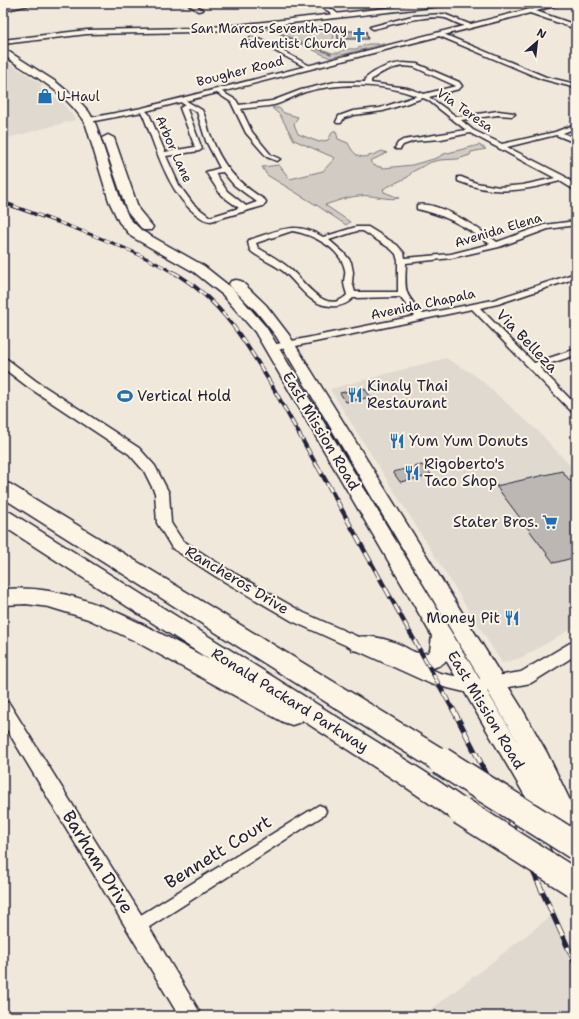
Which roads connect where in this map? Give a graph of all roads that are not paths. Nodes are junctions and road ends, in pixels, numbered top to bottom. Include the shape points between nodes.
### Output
1 (34, 3) edge
2 (189, 3) edge
3 (424, 3) edge
4 (450, 3) edge
5 (560, 3) edge
6 (320, 4) edge
7 (332, 4) edge
8 (3, 9) edge
9 (200, 10) dead end
10 (530, 11) junction
11 (336, 14) junction
12 (471, 26) junction
13 (373, 27) dead end
14 (576, 27) edge
15 (439, 34) junction
16 (251, 39) dead end
17 (3, 43) edge
18 (25, 66) junction
19 (310, 67) junction
20 (368, 84) junction
21 (576, 86) edge
22 (72, 90) junction
23 (217, 91) junction
24 (425, 97) junction
25 (181, 100) junction
26 (190, 105) junction
27 (238, 107) junction
28 (142, 110) junction
29 (94, 113) junction
30 (512, 114) dead end
31 (455, 119) junction
32 (339, 122) dead end
33 (576, 126) edge
34 (471, 131) junction
35 (557, 133) junction
36 (576, 141) edge
37 (500, 147) junction
38 (398, 148) dead end
39 (163, 154) junction
40 (277, 159) dead end
41 (224, 170) junction
42 (561, 178) junction
43 (461, 179) dead end
44 (576, 189) edge
45 (420, 207) dead end
46 (245, 209) junction
47 (576, 223) edge
48 (324, 239) junction
49 (496, 245) junction
50 (402, 261) junction
51 (576, 275) edge
52 (351, 294) junction
53 (403, 294) junction
54 (475, 307) junction
55 (422, 318) junction
56 (280, 347) junction
57 (576, 352) edge
58 (3, 362) edge
59 (532, 366) junction
60 (576, 411) edge
61 (347, 476) junction
62 (3, 489) edge
63 (380, 495) junction
64 (3, 517) edge
65 (3, 597) edge
66 (442, 635) junction
67 (359, 644) junction
68 (576, 647) edge
69 (484, 685) junction
70 (3, 708) edge
71 (416, 780) junction
72 (319, 811) dead end
73 (576, 839) edge
74 (576, 846) edge
75 (576, 876) edge
76 (576, 884) edge
77 (137, 926) junction
78 (191, 1016) edge

1 - 8 street
2 - 9 street
3 - 11 main road
4 - 11 main road
5 - 10 street, Bougher Road
6 - 7 street
6 - 11 street
10 - 12 street, Bougher Road
10 - 14 street
11 - 17 main road via 238,27 87,32
12 - 13 street via 444,16 402,20
12 - 15 street, Bougher Road
15 - 19 street, Bougher Road
15 - 21 street via 544,78
16 - 19 street via 260,41
17 - 18 main road, East Mission Road
17 - 22 main road
18 - 22 main road via 30,66
18 - 29 main road, East Mission Road
19 - 23 street, Bougher Road
20 - 24 street, Via Teresa via 407,90
20 - 24 street via 368,80 379,71 408,63 459,84 457,88
20 - 27 street, Via Teresa via 335,84 314,88 273,103
22 - 29 main road
23 - 25 street, Bougher Road
23 - 27 street via 234,101
24 - 31 street, Via Teresa
24 - 32 street via 381,110 353,113 341,117
25 - 26 street
25 - 28 street, Bougher Road
26 - 39 street via 183,108 199,149
26 - 41 street via 200,111
27 - 40 street via 249,133 269,156
28 - 29 street, Bougher Road
28 - 39 street, Arbor Lane
29 - 56 main road, East Mission Road via 133,211 156,234 209,263 228,277 272,321
30 - 31 street via 498,113
31 - 34 street, Via Teresa
33 - 35 street
34 - 37 street, Via Teresa
34 - 38 street via 405,141
35 - 36 street
35 - 37 street
37 - 42 street, Via Teresa
39 - 46 street, Arbor Lane via 175,185 190,206 208,219
41 - 46 street via 210,172 224,193
41 - 46 street via 242,189 262,202
42 - 43 street via 524,189 508,190 476,186
42 - 44 street, Via Teresa
45 - 49 street via 441,211
47 - 49 street, Avenida Elena via 547,227
48 - 50 street via 356,229 365,229 394,247
48 - 52 street via 345,258 350,270 348,282
48 - 52 street via 306,230 290,229 252,242 254,249 288,271 319,302 340,304
49 - 50 street, Avenida Elena via 451,256
50 - 53 street
51 - 54 street, Avenida Chapala via 520,295
52 - 53 street
53 - 55 street
54 - 55 street, Avenida Chapala
54 - 59 street, Via Belleza
55 - 56 street, Avenida Chapala
56 - 61 main road, East Mission Road
56 - 63 main road, East Mission Road
57 - 59 street
58 - 67 street, Rancheros Drive via 134,452 150,469 162,493 164,523 177,544 298,617
59 - 60 street, Via Belleza
61 - 63 main road via 370,494
61 - 66 main road, East Mission Road
62 - 74 highway, Ronald Packard Parkway, bridge
63 - 69 main road, East Mission Road
64 - 71 highway, Ronald Packard Parkway
65 - 71 highway via 22,595 61,601 120,624
66 - 67 main road via 438,656 422,663 381,646
66 - 69 main road, East Mission Road
67 - 69 street, Rancheros Drive via 437,679
68 - 69 street via 525,678
69 - 73 main road, East Mission Road via 539,760
69 - 75 main road, East Mission Road
70 - 77 street, Barham Drive
71 - 76 highway, Ronald Packard Parkway, bridge
72 - 77 street, Bennett Court
77 - 78 street, Barham Drive

